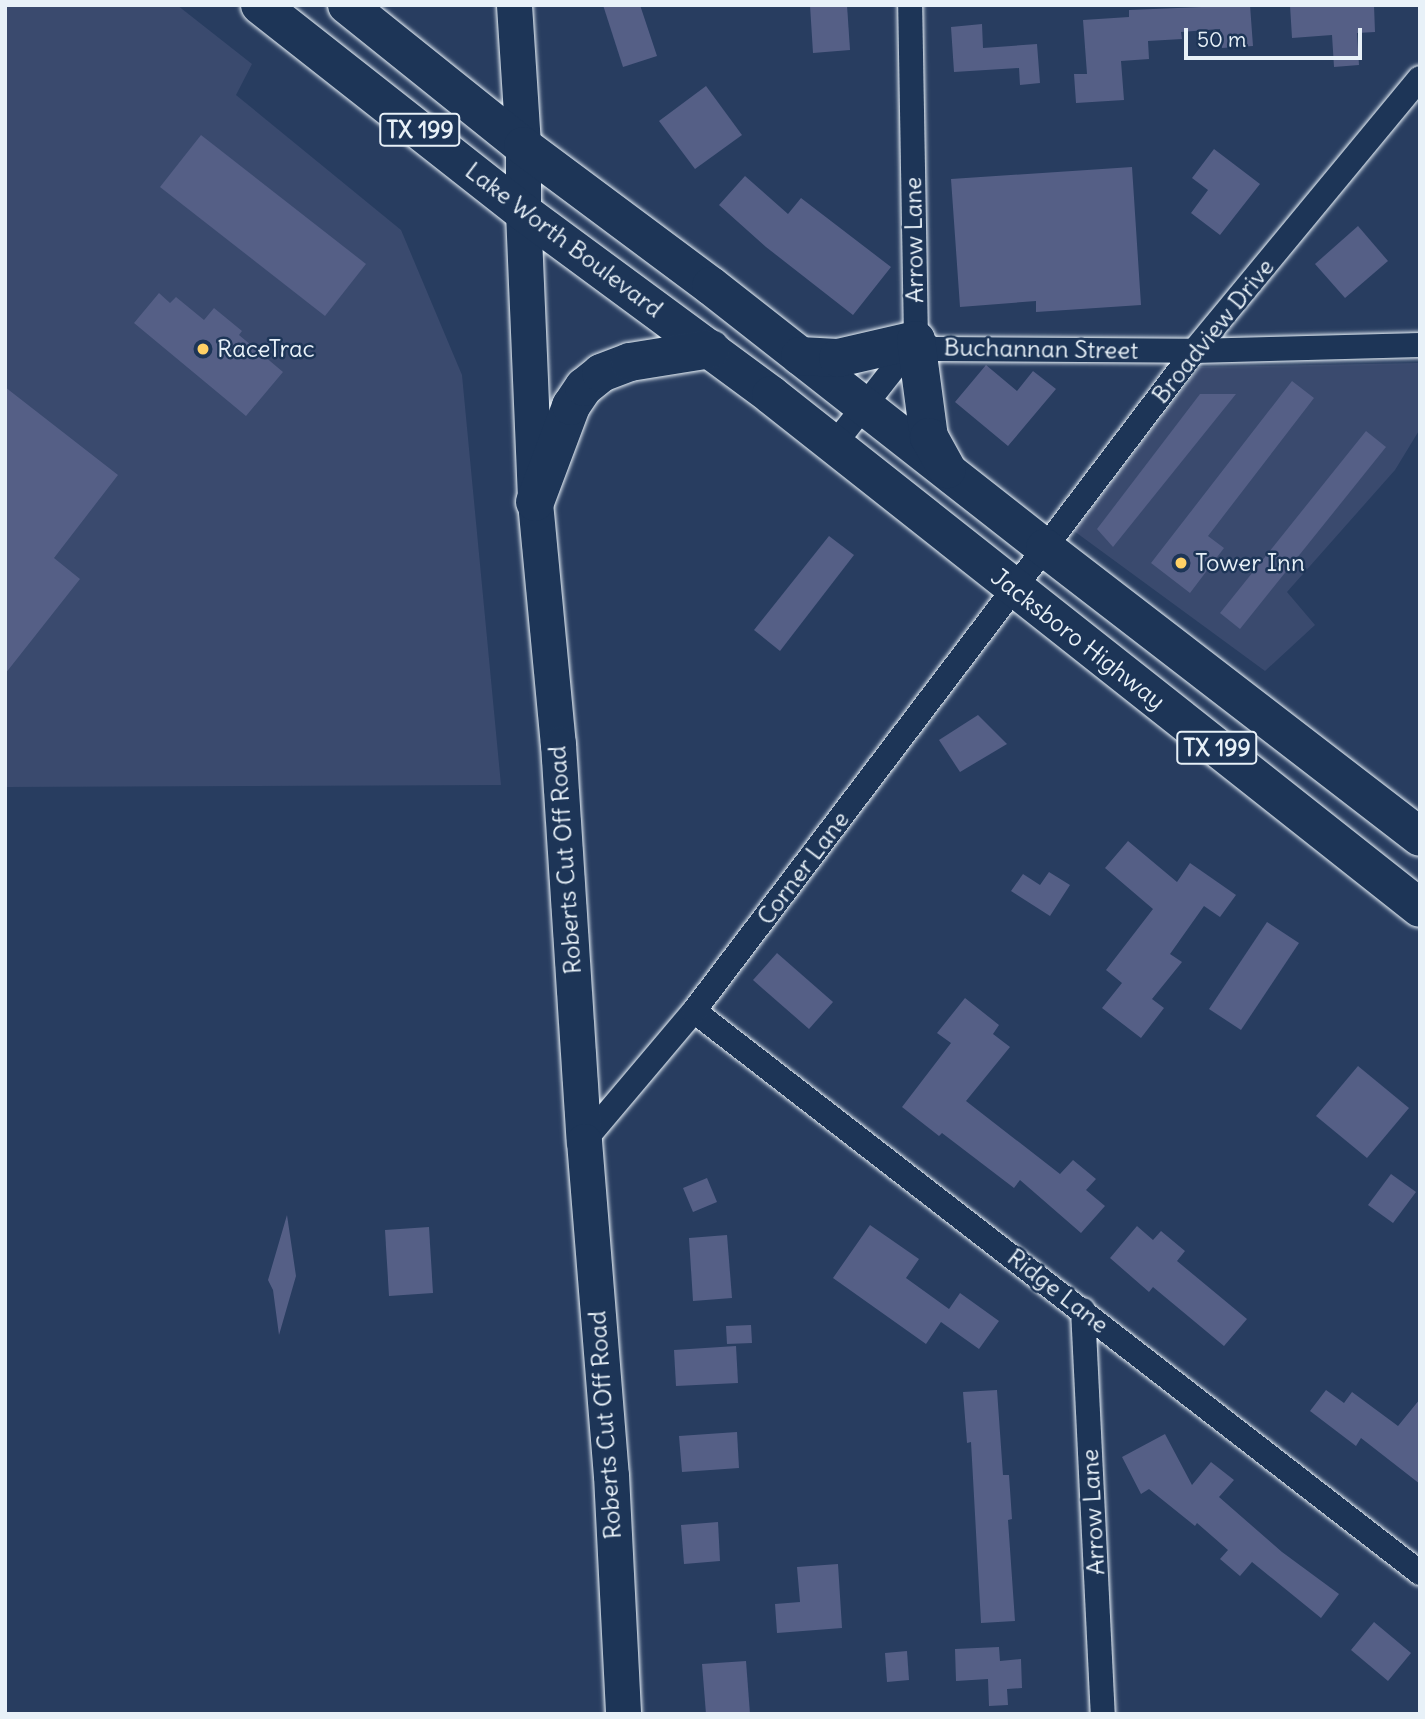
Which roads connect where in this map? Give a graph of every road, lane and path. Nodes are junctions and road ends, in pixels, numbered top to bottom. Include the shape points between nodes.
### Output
1 (260, 5) edge
2 (347, 5) edge
3 (514, 5) edge
4 (910, 5) edge
5 (1420, 78) edge
6 (523, 146) junction
7 (523, 212) junction
8 (769, 331) joint
9 (916, 340) junction
10 (1420, 345) edge
11 (711, 349) junction
12 (1194, 351) junction
13 (800, 356) junction
14 (772, 395) joint
15 (865, 407) junction
16 (832, 446) junction
17 (950, 474) junction
18 (535, 502) junction
19 (1045, 548) junction
20 (1013, 589) junction
21 (1420, 837) edge
22 (1420, 908) edge
23 (694, 1011) junction
24 (584, 1140) junction
25 (1083, 1310) junction
26 (1420, 1573) edge
27 (623, 1714) edge
28 (1103, 1714) edge

1 - 7 main road, Lake Worth Boulevard / TX 199
2 - 6 main road, Lake Worth Boulevard / TX 199
3 - 6 street, Roberts Cut Off Road
4 - 9 street, Arrow Lane
5 - 12 street, Broadview Drive
6 - 7 street, Roberts Cut Off Road
6 - 8 main road, Lake Worth Boulevard / TX 199
7 - 11 main road, Lake Worth Boulevard / TX 199
7 - 18 street, Roberts Cut Off Road
8 - 13 main road, Jacksboro Highway / TX 199
9 - 12 street, Buchannan Street via 934,349
9 - 13 main road via 838,358
9 - 15 street, Arrow Lane
9 - 17 main road via 929,437
10 - 12 street, Buchannan Street
11 - 14 main road, Lake Worth Boulevard / TX 199
11 - 18 main road via 629,362 601,373 584,387 571,406
12 - 19 street, Broadview Drive
13 - 15 main road, Jacksboro Highway / TX 199
14 - 16 main road, Jacksboro Highway / TX 199
15 - 16 street, Arrow Lane
15 - 17 main road, Jacksboro Highway / TX 199
16 - 20 main road, Jacksboro Highway / TX 199
17 - 19 main road, Jacksboro Highway / TX 199
18 - 24 street, Roberts Cut Off Road via 558,744
19 - 20 street, Broadview Drive
19 - 21 main road, Jacksboro Highway / TX 199
20 - 22 main road, Jacksboro Highway / TX 199
20 - 23 street, Corner Lane
23 - 24 street, Corner Lane
23 - 25 street, Ridge Lane
24 - 27 street, Roberts Cut Off Road via 611,1475
25 - 26 street, Ridge Lane
25 - 28 street, Arrow Lane

